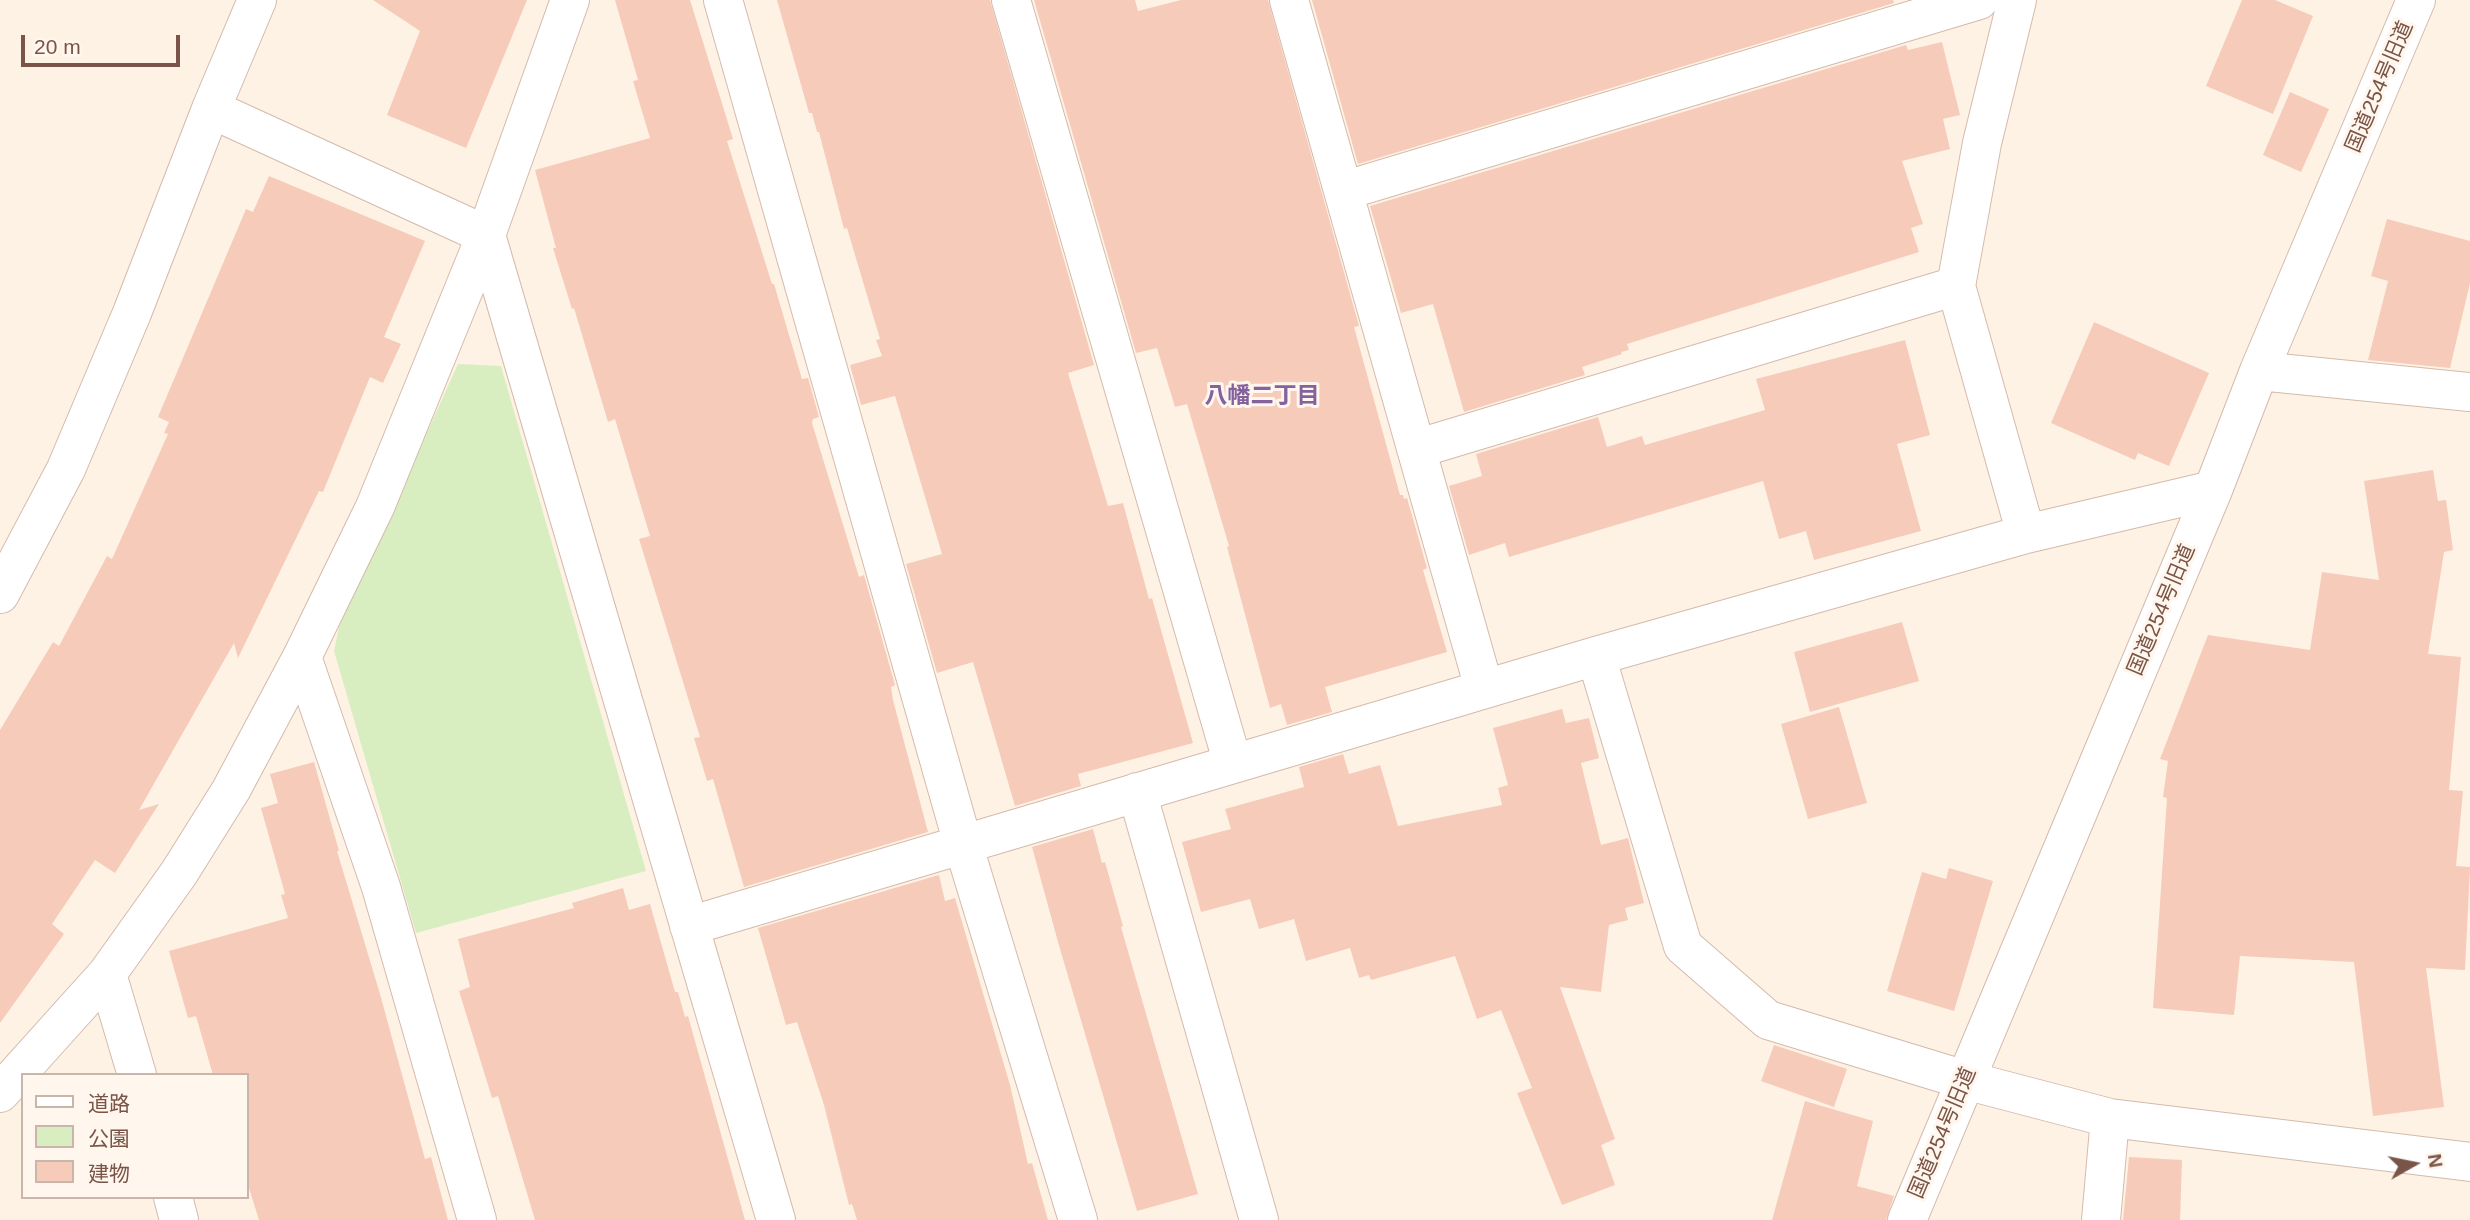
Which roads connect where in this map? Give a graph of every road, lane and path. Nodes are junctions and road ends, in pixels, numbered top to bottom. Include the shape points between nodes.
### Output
1 (257, 0) edge
2 (570, 0) edge
3 (723, 0) edge
4 (1011, 0) edge
5 (1289, 0) edge
6 (1979, 0) edge
7 (2017, 0) edge
8 (2416, 0) edge
9 (211, 109) junction
10 (1343, 191) junction
11 (486, 235) junction
12 (1956, 286) junction
13 (2259, 371) junction
14 (2470, 392) edge
15 (1416, 449) junction
16 (2213, 490) junction
17 (2026, 534) junction
18 (0, 594) edge
19 (1596, 656) junction
20 (302, 657) junction
21 (1485, 688) junction
22 (1233, 764) junction
23 (1137, 792) junction
24 (963, 845) junction
25 (689, 926) junction
26 (107, 974) junction
27 (136, 1073) edge
28 (1965, 1080) junction
29 (0, 1093) edge
30 (2110, 1118) junction
31 (2470, 1162) edge
32 (174, 1199) edge
33 (179, 1220) edge
34 (477, 1220) edge
35 (776, 1220) edge
36 (1078, 1220) edge
37 (1259, 1220) edge
38 (1907, 1220) edge
39 (2101, 1220) edge

1 - 9 street
2 - 11 street
3 - 24 street
4 - 22 street
5 - 10 street
6 - 10 street
7 - 12 street via 1982,143
8 - 13 street, 国道254号旧道
9 - 11 street
9 - 18 street via 66,469
10 - 15 street
11 - 20 street via 375,507
11 - 25 street
12 - 15 street
12 - 17 street
13 - 14 street
13 - 16 street, 国道254号旧道
15 - 21 street
16 - 17 street
16 - 28 street, 国道254号旧道
17 - 19 street
19 - 21 street
19 - 28 street via 1683,946 1768,1020
20 - 26 street via 231,790
20 - 34 street via 381,887
21 - 22 street
22 - 23 street
23 - 24 street
23 - 37 street
24 - 25 street
24 - 36 street
25 - 35 street
26 - 27 street
26 - 29 street
28 - 30 street
28 - 38 street, 国道254号旧道
30 - 31 street
30 - 39 street
32 - 33 street

